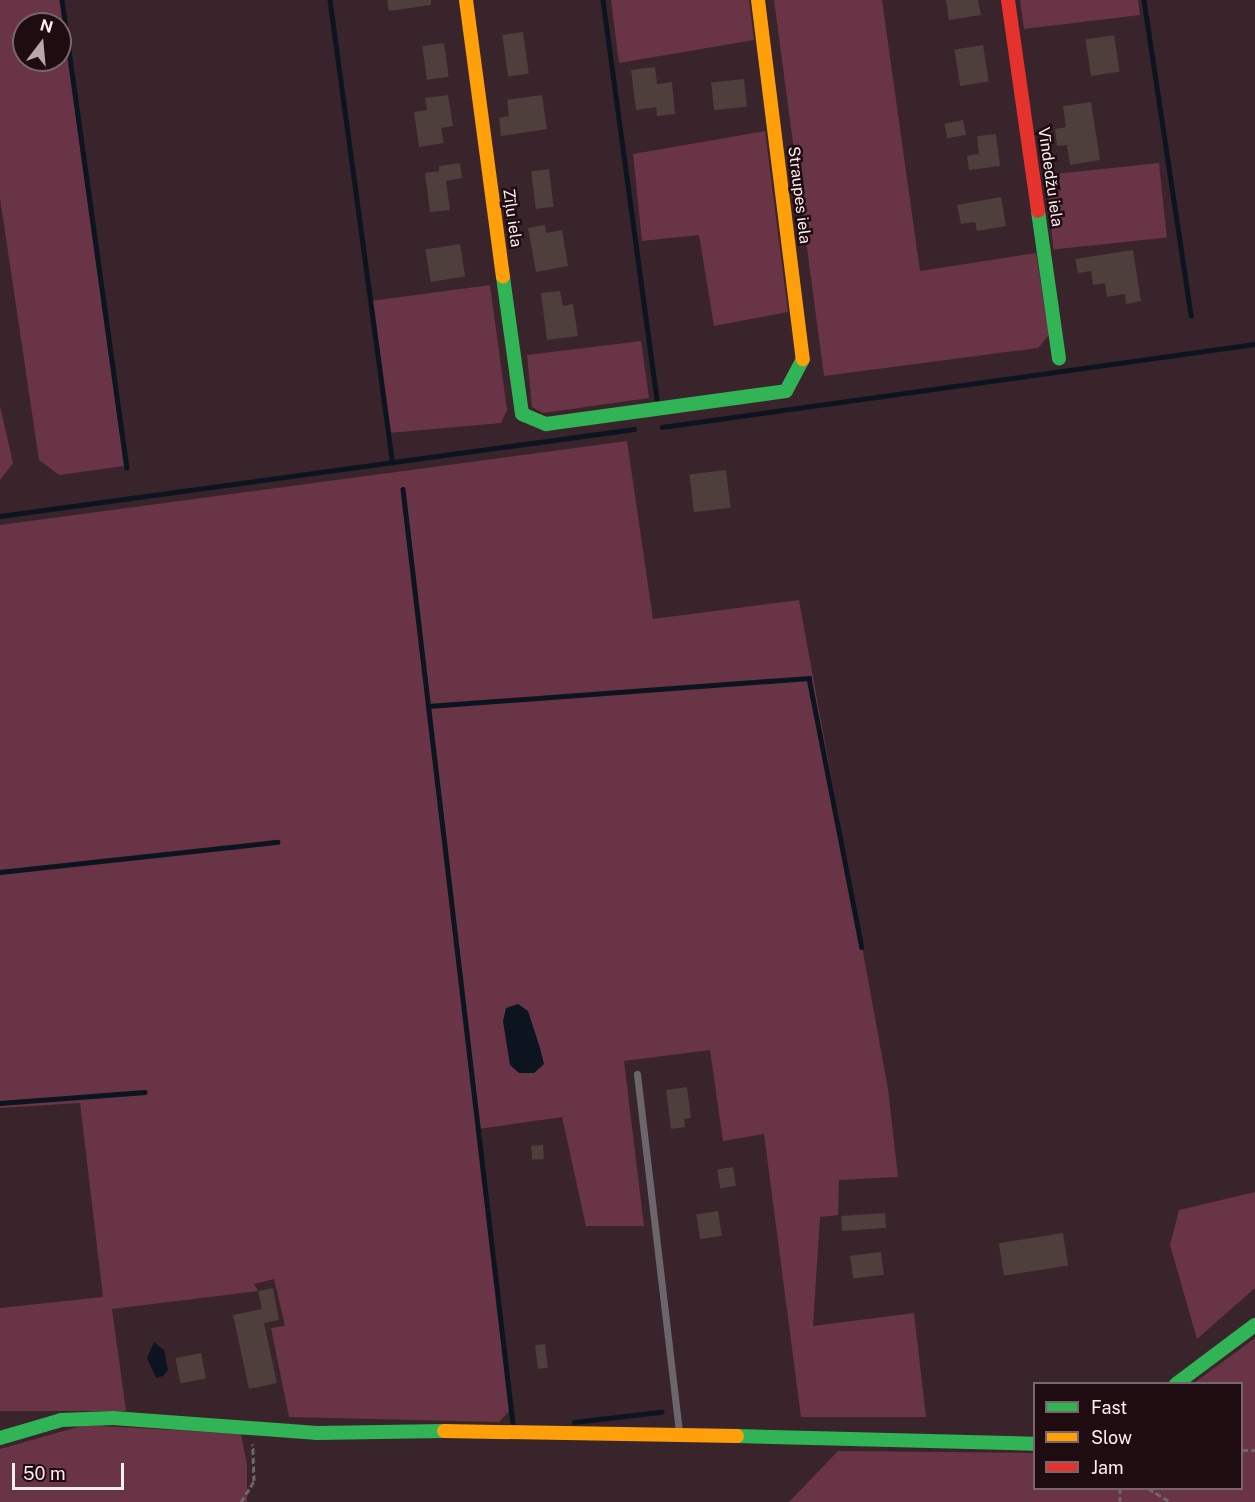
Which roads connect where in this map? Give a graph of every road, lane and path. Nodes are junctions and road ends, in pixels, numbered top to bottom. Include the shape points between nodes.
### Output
1 (466, 0) edge
2 (758, 0) edge
3 (1008, 0) edge
4 (1059, 359) dead end
5 (654, 410) joint
6 (637, 1074) dead end
7 (1255, 1325) edge
8 (1177, 1382) edge
9 (253, 1427) junction
10 (679, 1434) junction
11 (0, 1438) edge
12 (1033, 1444) edge
13 (1151, 1490) edge
14 (241, 1502) edge
15 (1170, 1502) edge

1 - 5 street, Zīļu iela via 522,414 546,424
2 - 5 street, Straupes iela via 803,359 786,391
3 - 4 street, Vīndedžu iela
6 - 10 lane
7 - 8 street
9 - 10 street via 317,1433 532,1430
9 - 11 street via 84,1418
9 - 14 path via 254,1481
10 - 12 street
13 - 15 path

